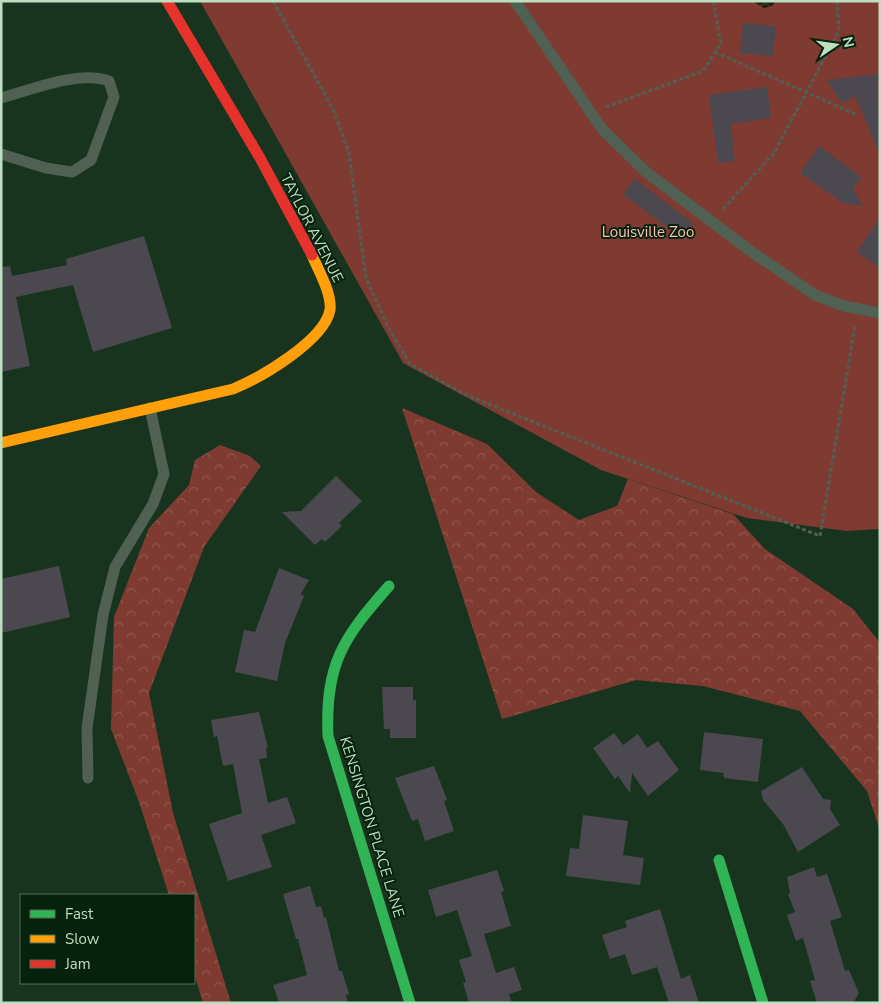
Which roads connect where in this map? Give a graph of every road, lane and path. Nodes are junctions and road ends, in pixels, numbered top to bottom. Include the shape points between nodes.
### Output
1 (167, 1) edge
2 (273, 1) edge
3 (516, 1) edge
4 (713, 1) edge
5 (837, 1) edge
6 (715, 52) junction
7 (806, 91) junction
8 (1, 98) edge
9 (590, 112) junction
10 (857, 115) dead end
11 (1, 154) edge
12 (713, 221) junction
13 (858, 310) junction
14 (880, 313) edge
15 (150, 408) junction
16 (1, 443) edge
17 (389, 586) dead end
18 (88, 778) dead end
19 (719, 860) dead end
20 (410, 1003) edge
21 (762, 1003) edge

1 - 15 street, TAYLOR AVENUE via 252,144 309,252 327,290 330,305 322,326 277,367 255,380
2 - 13 path via 333,109 349,153 366,278 388,327 410,364 466,394 820,536
3 - 9 lane
4 - 6 path via 720,43
5 - 7 path via 839,31
6 - 7 path
6 - 9 path via 703,71
7 - 10 path
7 - 12 path via 774,153
8 - 11 lane via 96,76 108,81 114,97 91,160 72,172 46,168
9 - 12 lane via 602,129 645,171
12 - 13 lane via 815,295
13 - 14 lane
15 - 16 street, TAYLOR AVENUE
15 - 18 lane via 164,474 154,504 115,566 103,615 87,728
17 - 20 street, KENSINGTON PLACE LANE via 366,610 344,645 331,674 327,703 328,736
19 - 21 street

